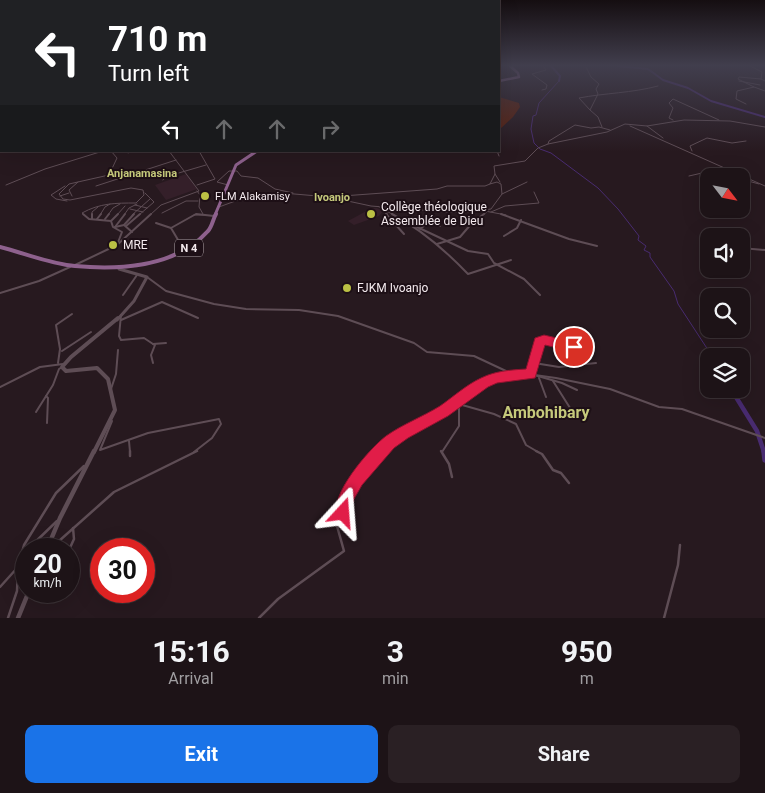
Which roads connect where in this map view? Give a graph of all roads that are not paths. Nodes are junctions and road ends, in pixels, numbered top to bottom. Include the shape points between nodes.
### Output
1 (598, 94) edge
2 (594, 95) edge
3 (737, 95) edge
4 (746, 104) dead end
5 (590, 110) junction
6 (673, 120) junction
7 (722, 121) junction
8 (628, 125) junction
9 (647, 126) junction
10 (602, 127) junction
11 (765, 127) edge
12 (611, 130) junction
13 (664, 139) junction
14 (746, 141) dead end
15 (548, 144) junction
16 (100, 152) edge
17 (112, 152) edge
18 (170, 152) edge
19 (200, 152) edge
20 (255, 152) edge
21 (497, 152) edge
22 (696, 154) junction
23 (499, 156) dead end
24 (176, 160) junction
25 (208, 166) junction
26 (233, 170) junction
27 (186, 171) junction
28 (700, 173) edge
29 (495, 174) junction
30 (689, 176) dead end
31 (84, 180) junction
32 (163, 180) dead end
33 (528, 182) dead end
34 (750, 182) edge
35 (490, 184) junction
36 (501, 184) junction
37 (759, 184) junction
38 (6, 185) dead end
39 (197, 185) junction
40 (228, 185) junction
41 (96, 186) dead end
42 (765, 186) edge
43 (197, 192) junction
44 (534, 192) dead end
45 (69, 193) junction
46 (145, 194) junction
47 (502, 194) junction
48 (60, 196) junction
49 (72, 196) dead end
50 (305, 196) junction
51 (84, 197) junction
52 (329, 197) junction
53 (151, 198) junction
54 (140, 200) junction
55 (198, 201) junction
56 (112, 203) junction
57 (121, 204) junction
58 (100, 205) junction
59 (128, 205) junction
60 (135, 205) junction
61 (376, 206) junction
62 (141, 207) junction
63 (220, 207) junction
64 (129, 208) junction
65 (147, 208) junction
66 (137, 210) junction
67 (482, 210) junction
68 (489, 211) junction
69 (142, 212) junction
70 (387, 212) junction
71 (162, 213) dead end
72 (203, 214) junction
73 (124, 216) junction
74 (216, 216) junction
75 (130, 217) junction
76 (93, 219) junction
77 (98, 219) junction
78 (105, 219) junction
79 (522, 220) junction
80 (111, 221) junction
81 (156, 222) dead end
82 (125, 225) junction
83 (415, 226) junction
84 (440, 226) dead end
85 (115, 227) junction
86 (171, 228) junction
87 (420, 229) junction
88 (132, 232) junction
89 (404, 234) dead end
90 (504, 236) dead end
91 (446, 240) junction
92 (437, 244) junction
93 (116, 245) junction
94 (597, 246) dead end
95 (0, 247) edge
96 (750, 249) edge
97 (184, 250) junction
98 (765, 250) edge
99 (511, 260) dead end
100 (499, 265) junction
101 (73, 266) junction
102 (119, 268) junction
103 (138, 274) junction
104 (147, 277) junction
105 (0, 293) edge
106 (540, 294) dead end
107 (122, 295) dead end
108 (72, 314) dead end
109 (121, 317) junction
110 (198, 318) dead end
111 (91, 332) dead end
112 (166, 343) dead end
113 (153, 344) junction
114 (118, 350) dead end
115 (588, 350) dead end
116 (62, 351) junction
117 (153, 363) dead end
118 (534, 363) junction
119 (596, 363) dead end
120 (61, 365) junction
121 (531, 374) junction
122 (539, 378) junction
123 (553, 381) junction
124 (0, 387) edge
125 (111, 390) junction
126 (577, 390) dead end
127 (46, 396) junction
128 (546, 397) dead end
129 (455, 404) junction
130 (36, 412) dead end
131 (112, 416) junction
132 (577, 418) dead end
133 (47, 423) dead end
134 (765, 438) edge
135 (129, 441) junction
136 (130, 456) dead end
137 (90, 461) junction
138 (452, 477) dead end
139 (569, 483) dead end
140 (60, 518) junction
141 (73, 528) junction
142 (28, 538) edge
143 (39, 538) edge
144 (52, 538) edge
145 (61, 538) edge
146 (75, 538) edge
147 (680, 545) dead end
148 (15, 570) edge
149 (0, 586) edge
150 (15, 597) edge
151 (24, 603) edge
152 (8, 618) edge
153 (18, 618) edge
154 (259, 618) edge
155 (664, 618) edge

1 - 5 street
2 - 5 street via 579,98
3 - 4 street via 736,99
5 - 10 street
6 - 7 street
6 - 7 street via 669,118 672,99
6 - 9 street
7 - 11 street
8 - 9 street
8 - 12 street
8 - 13 street
9 - 13 street
10 - 12 street
10 - 15 street via 593,130 574,126 562,131
12 - 15 street
13 - 22 street
14 - 22 street via 730,143 707,138 690,146
15 - 29 street via 538,148 525,161 494,166
16 - 38 street
17 - 31 street via 117,157 112,173
18 - 24 street
19 - 25 street
20 - 26 main road
21 - 23 street
22 - 37 street
24 - 27 street
24 - 41 street
25 - 27 street
25 - 39 street via 215,179
26 - 40 main road, N 4
26 - 40 street via 228,170 217,182
26 - 50 street via 241,176 258,178 275,189
27 - 32 street
27 - 39 street
28 - 30 street
29 - 35 street
29 - 36 street
31 - 45 street via 74,184
31 - 48 street via 66,187
31 - 51 street via 70,183 51,195 64,201
33 - 47 street
34 - 37 street
35 - 36 street
35 - 52 street
36 - 47 street
37 - 42 street
39 - 43 street
40 - 63 main road, N 4
43 - 55 street via 200,195
43 - 88 street via 161,205
44 - 68 street via 539,203
45 - 48 street
45 - 49 street
46 - 51 street via 136,188
46 - 53 street
46 - 54 street
47 - 67 street via 491,209
48 - 51 street via 66,200
50 - 52 street
50 - 63 street via 283,193 249,196
52 - 61 street
53 - 62 street
53 - 65 street via 154,202
54 - 59 street
54 - 60 street
55 - 71 street via 186,201
55 - 72 street
56 - 57 street
56 - 58 street
56 - 77 street via 105,207
57 - 59 street
57 - 78 street via 112,208
58 - 76 street via 92,212
58 - 76 street via 82,213
59 - 80 street via 121,208
60 - 62 street
60 - 64 street
61 - 67 street via 446,212
61 - 70 street
62 - 65 street
62 - 66 street
63 - 74 main road, N 4
64 - 66 street
64 - 73 street
65 - 69 street
66 - 69 street
66 - 75 street
67 - 68 street
68 - 79 street
68 - 91 street via 460,237
69 - 82 street
70 - 83 street
70 - 89 street
72 - 74 street
72 - 86 street via 191,216
73 - 75 street
73 - 85 street
74 - 97 main road, N 4 via 203,237
75 - 82 street
76 - 77 street
77 - 78 street
78 - 80 street
79 - 90 street via 517,228
79 - 94 street via 568,239
80 - 85 street
81 - 86 street
82 - 85 street
82 - 88 street
83 - 87 street
83 - 92 street
84 - 87 street via 428,222
85 - 93 street via 122,232
86 - 97 street
87 - 91 street
88 - 93 street
91 - 92 street
91 - 100 street via 468,251 488,254
92 - 100 street via 468,274
93 - 101 street
95 - 101 main road, N 4
96 - 98 street
97 - 102 main road, N 4 via 154,263
99 - 100 street
100 - 106 street via 524,279
101 - 102 main road, N 4
101 - 105 street
102 - 103 street
103 - 104 street
103 - 107 street
104 - 109 street via 134,302
104 - 121 street via 166,291 214,304 338,316 414,343 427,352 474,356 506,371
108 - 116 street via 56,325
109 - 110 street via 162,302
109 - 113 street via 121,340 144,338
109 - 120 street
111 - 116 street
112 - 113 street
113 - 117 street
114 - 125 street
115 - 118 street via 544,340 539,342
116 - 120 street
118 - 119 street via 559,366
118 - 121 street
120 - 124 street via 40,367
120 - 125 street via 66,371 97,368 106,375
120 - 127 street
121 - 122 street
121 - 129 street via 496,378 477,387
121 - 134 street via 610,389 660,407 682,409
122 - 123 street
122 - 128 street
123 - 126 street
123 - 132 street
125 - 131 street via 115,410
127 - 130 street
127 - 133 street
129 - 138 street via 459,408 460,423 441,451
129 - 139 street via 494,414 516,424 526,445 542,454 553,470 561,473
129 - 154 street via 403,433 373,460 347,497 336,526 344,551 278,599
131 - 135 street via 100,450
131 - 137 street
135 - 136 street
135 - 141 street via 148,433 201,422 219,420 221,424 209,442 198,450 114,492
137 - 140 street
137 - 142 street via 56,493
140 - 143 street
140 - 144 street
141 - 145 street
141 - 146 street
147 - 155 street via 678,566
148 - 149 street
150 - 152 street
151 - 153 street

